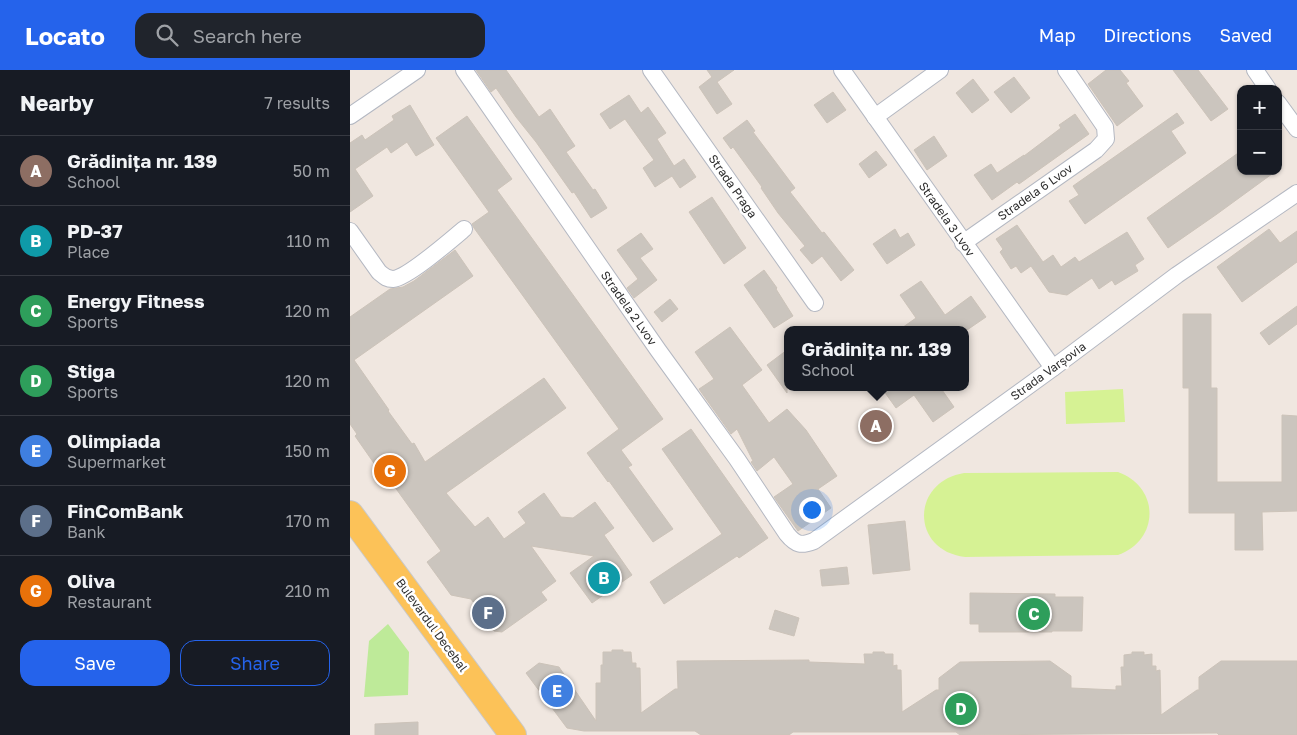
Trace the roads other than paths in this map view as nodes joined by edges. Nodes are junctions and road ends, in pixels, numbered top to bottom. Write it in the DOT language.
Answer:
graph roads {
  1 [pos="417,70"];
  2 [pos="464,70"];
  3 [pos="651,70"];
  4 [pos="842,70"];
  5 [pos="940,70"];
  6 [pos="1066,70"];
  7 [pos="1254,70"];
  8 [pos="1265,85"];
  9 [pos="1282,108"];
  10 [pos="350,116"];
  11 [pos="875,117"];
  12 [pos="1297,129"];
  13 [pos="1297,193"];
  14 [pos="464,230"];
  15 [pos="350,231"];
  16 [pos="963,243"];
  17 [pos="815,302"];
  18 [pos="1052,368"];
  19 [pos="350,514"];
  20 [pos="797,543"];
  21 [pos="513,735"];
  1 -- 10 [label="street"];
  2 -- 20 [label="street, Stradela 2 Lvov"];
  3 -- 17 [label="street, Strada Praga"];
  4 -- 11 [label="street, Stradela 3 Lvov"];
  5 -- 11 [label="street"];
  6 -- 16 [label="street, Stradela 6 Lvov"];
  7 -- 8 [label="street"];
  9 -- 12 [label="street"];
  11 -- 16 [label="street, Stradela 3 Lvov"];
  13 -- 18 [label="street, Strada Varșovia"];
  14 -- 15 [label="street"];
  16 -- 18 [label="street, Stradela 3 Lvov"];
  18 -- 20 [label="street, Strada Varșovia"];
  19 -- 21 [label="main road, Bulevardul Decebal"];
}
